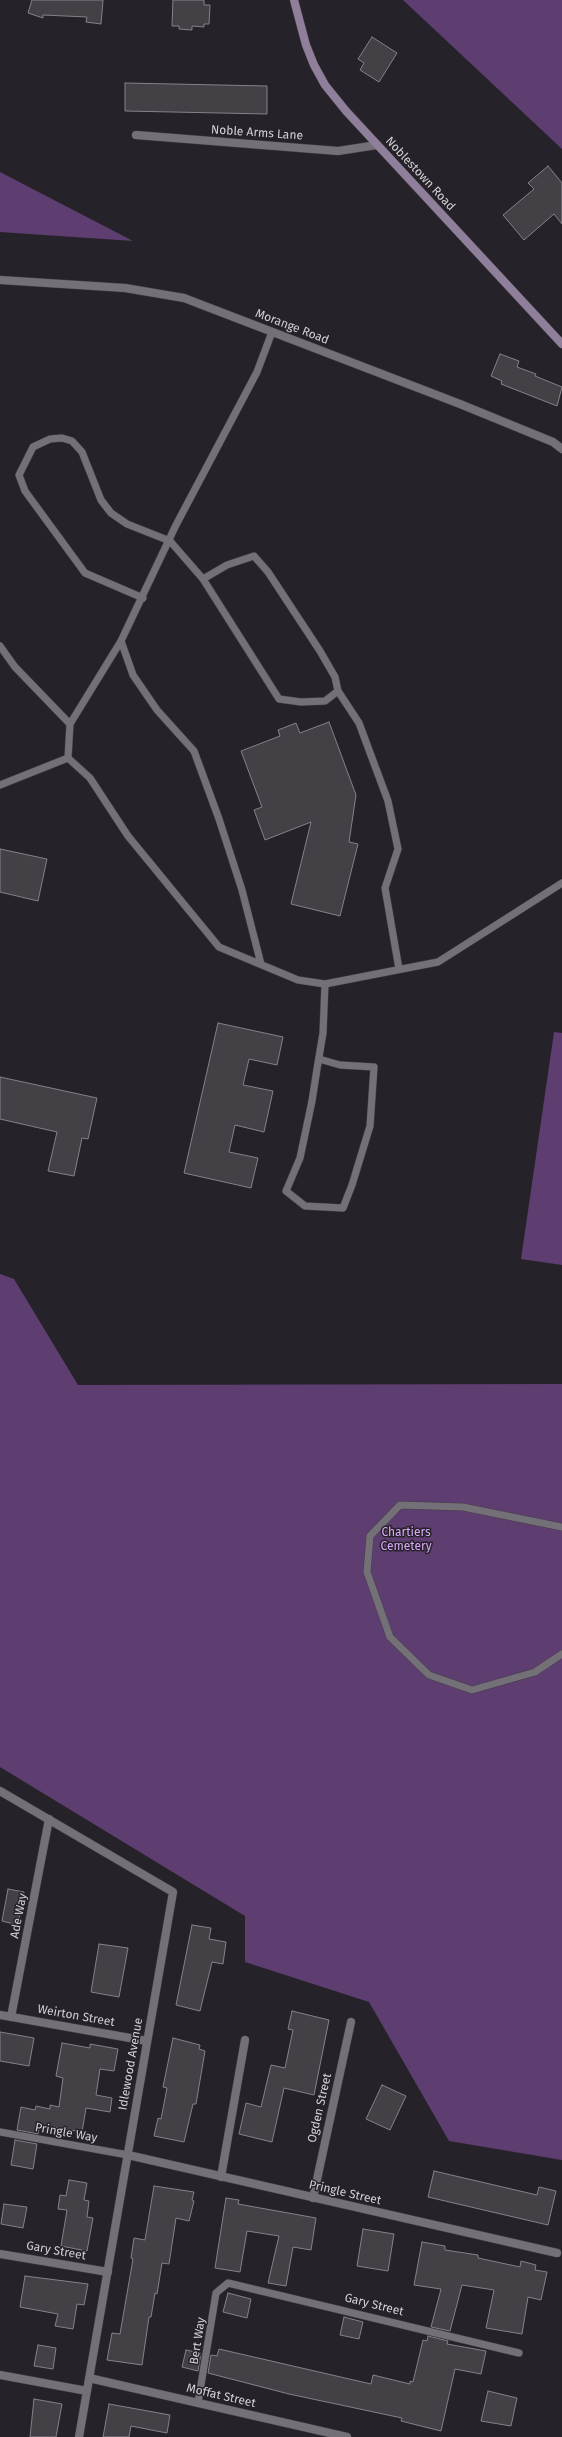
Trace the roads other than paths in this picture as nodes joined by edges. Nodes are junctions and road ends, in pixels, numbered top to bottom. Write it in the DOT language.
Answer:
graph roads {
  1 [pos="294,0"];
  2 [pos="136,135"];
  3 [pos="377,145"];
  4 [pos="0,280"];
  5 [pos="272,332"];
  6 [pos="561,340"];
  7 [pos="562,449"];
  8 [pos="170,541"];
  9 [pos="203,579"];
  10 [pos="143,598"];
  11 [pos="121,641"];
  12 [pos="0,646"];
  13 [pos="338,691"];
  14 [pos="70,724"];
  15 [pos="68,758"];
  16 [pos="0,785"];
  17 [pos="562,883"];
  18 [pos="261,964"];
  19 [pos="400,969"];
  20 [pos="325,984"];
  21 [pos="319,1059"];
  22 [pos="562,1527"];
  23 [pos="562,1654"];
  24 [pos="0,1791"];
  25 [pos="49,1819"];
  26 [pos="0,2015"];
  27 [pos="11,2017"];
  28 [pos="351,2022"];
  29 [pos="245,2040"];
  30 [pos="147,2041"];
  31 [pos="0,2132"];
  32 [pos="128,2155"];
  33 [pos="221,2177"];
  34 [pos="313,2198"];
  35 [pos="557,2253"];
  36 [pos="0,2254"];
  37 [pos="108,2272"];
  38 [pos="223,2285"];
  39 [pos="519,2353"];
  40 [pos="0,2376"];
  41 [pos="89,2378"];
  42 [pos="87,2391"];
  43 [pos="198,2403"];
  44 [pos="79,2437"];
  45 [pos="347,2437"];
  1 -- 3 [label="main road, Noblestown Road"];
  2 -- 3 [label="street, Noble Arms Lane"];
  3 -- 6 [label="main road, Noblestown Road"];
  4 -- 5 [label="street, Morange Road"];
  5 -- 7 [label="street, Morange Road"];
  5 -- 8 [label="lane"];
  8 -- 9 [label="lane"];
  8 -- 10 [label="lane"];
  8 -- 10 [label="lane"];
  9 -- 13 [label="lane"];
  9 -- 13 [label="lane"];
  10 -- 11 [label="lane"];
  11 -- 14 [label="lane"];
  11 -- 18 [label="lane"];
  12 -- 14 [label="lane"];
  13 -- 19 [label="lane"];
  14 -- 15 [label="lane"];
  15 -- 16 [label="lane"];
  15 -- 18 [label="lane"];
  17 -- 19 [label="lane"];
  18 -- 20 [label="lane"];
  19 -- 20 [label="lane"];
  20 -- 21 [label="lane"];
  21 -- 21 [label="lane"];
  22 -- 23 [label="lane"];
  24 -- 25 [label="street, Idlewood Avenue"];
  25 -- 27 [label="street, Ade Way"];
  25 -- 30 [label="street, Idlewood Avenue"];
  26 -- 27 [label="street, Weirton Street"];
  27 -- 30 [label="street, Weirton Street"];
  28 -- 34 [label="street, Ogden Street"];
  29 -- 33 [label="street"];
  30 -- 32 [label="street, Idlewood Avenue"];
  31 -- 32 [label="lane, Pringle Way"];
  32 -- 33 [label="street, Pringle Street"];
  32 -- 37 [label="street, Idlewood Avenue"];
  33 -- 34 [label="street, Pringle Street"];
  34 -- 35 [label="street, Pringle Street"];
  36 -- 37 [label="street, Gary Street"];
  37 -- 41 [label="street, Idlewood Avenue"];
  38 -- 39 [label="lane, Gary Street"];
  38 -- 43 [label="lane, Bert Way"];
  40 -- 42 [label="street"];
  41 -- 42 [label="street, Idlewood Avenue"];
  41 -- 43 [label="street, Moffat Street"];
  42 -- 44 [label="street, Idlewood Avenue"];
  43 -- 45 [label="street, Moffat Street"];
}
